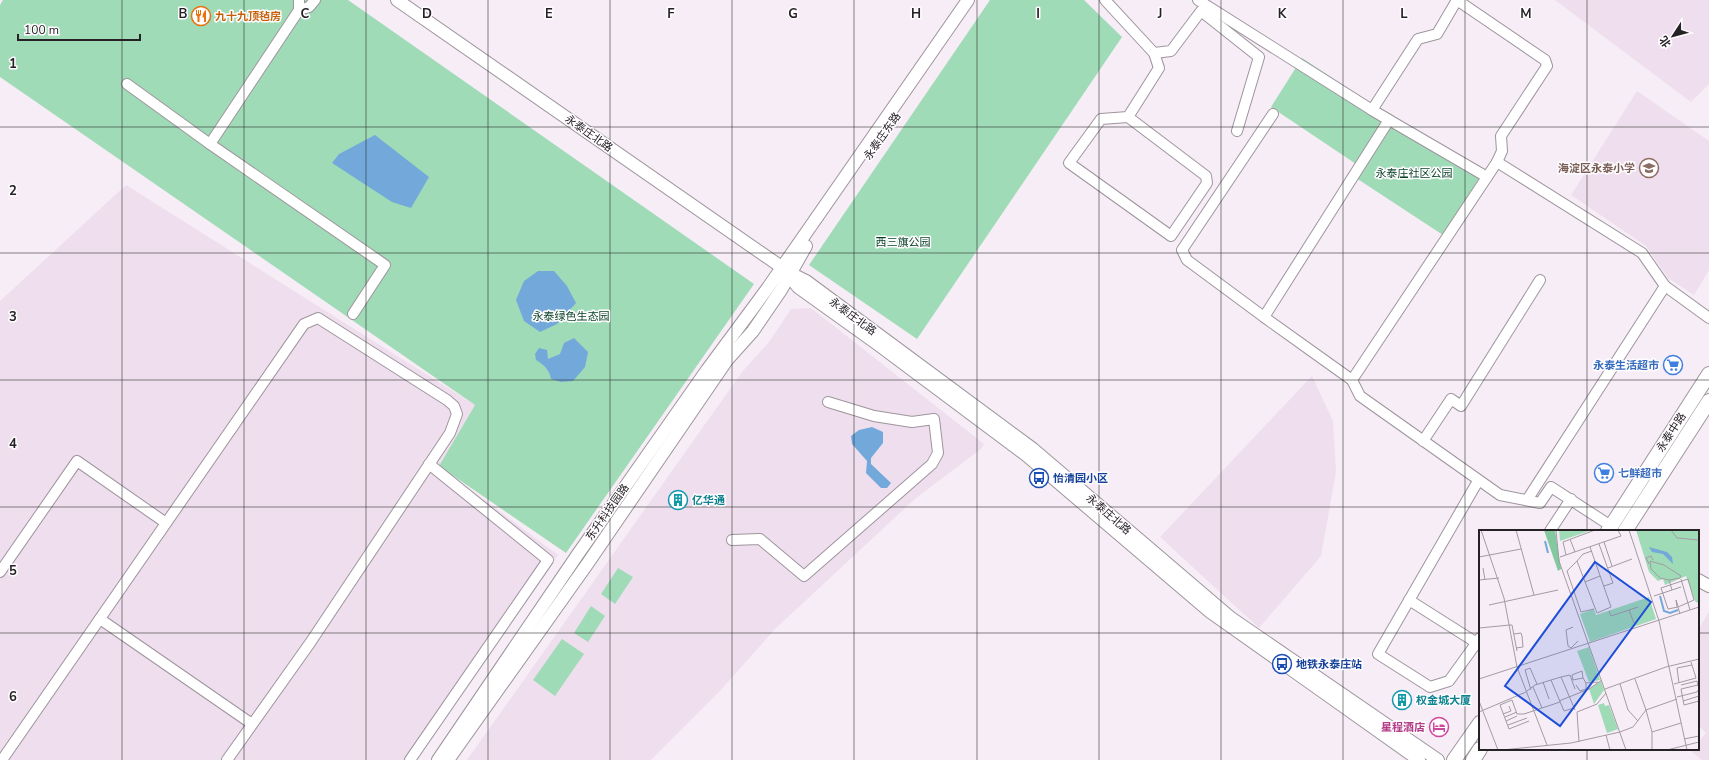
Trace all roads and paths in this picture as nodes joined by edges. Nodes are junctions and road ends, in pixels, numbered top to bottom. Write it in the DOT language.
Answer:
graph roads {
  1 [pos="315,0"];
  2 [pos="397,0"];
  3 [pos="968,0"];
  4 [pos="976,0"];
  5 [pos="1105,0"];
  6 [pos="1198,0"];
  7 [pos="1457,0"];
  8 [pos="299,5"];
  9 [pos="1154,53"];
  10 [pos="126,84"];
  11 [pos="1372,110"];
  12 [pos="1273,114"];
  13 [pos="1128,117"];
  14 [pos="1237,131"];
  15 [pos="210,144"];
  16 [pos="1497,162"];
  17 [pos="1487,177"];
  18 [pos="787,272"];
  19 [pos="1540,280"];
  20 [pos="1664,286"];
  21 [pos="353,314"];
  22 [pos="1264,317"];
  23 [pos="1709,318"];
  24 [pos="1709,374"];
  25 [pos="1352,380"];
  26 [pos="1709,401"];
  27 [pos="828,402"];
  28 [pos="1423,442"];
  29 [pos="429,464"];
  30 [pos="1478,481"];
  31 [pos="1571,499"];
  32 [pos="1527,500"];
  33 [pos="166,523"];
  34 [pos="1609,529"];
  35 [pos="1551,530"];
  36 [pos="1626,530"];
  37 [pos="732,540"];
  38 [pos="0,572"];
  39 [pos="1699,581"];
  40 [pos="1709,586"];
  41 [pos="1409,600"];
  42 [pos="100,619"];
  43 [pos="1479,642"];
  44 [pos="252,724"];
  45 [pos="1479,724"];
  46 [pos="1479,750"];
  47 [pos="2,760"];
  48 [pos="227,760"];
  49 [pos="410,760"];
  50 [pos="438,760"];
  51 [pos="448,760"];
  52 [pos="1419,760"];
  53 [pos="1438,760"];
  54 [pos="1454,760"];
  55 [pos="1473,760"];
  1 -- 8 [label="street"];
  2 -- 18 [label="street, 永泰庄北路"];
  3 -- 18 [label="street, 永泰庄东路"];
  4 -- 18 [label="street, 永泰庄东路"];
  5 -- 9 [label="street"];
  6 -- 11 [label="street"];
  7 -- 11 [label="street"];
  7 -- 16 [label="street"];
  8 -- 15 [label="street"];
  9 -- 13 [label="street"];
  9 -- 14 [label="street"];
  10 -- 15 [label="street"];
  11 -- 17 [label="street"];
  11 -- 22 [label="street"];
  12 -- 22 [label="street"];
  13 -- 13 [label="street"];
  15 -- 21 [label="street"];
  16 -- 17 [label="street"];
  16 -- 20 [label="street"];
  17 -- 25 [label="street"];
  18 -- 50 [label="street, 东升科技园路"];
  18 -- 51 [label="street, 东升科技园路"];
  18 -- 52 [label="street, 永泰庄北路"];
  18 -- 53 [label="street, 永泰庄北路"];
  19 -- 28 [label="street"];
  20 -- 23 [label="street"];
  20 -- 32 [label="street"];
  22 -- 25 [label="street"];
  24 -- 34 [label="main road, 永泰中路"];
  25 -- 28 [label="street"];
  26 -- 36 [label="main road, 永泰中路"];
  27 -- 37 [label="street"];
  28 -- 30 [label="street"];
  29 -- 33 [label="street"];
  29 -- 44 [label="street"];
  29 -- 49 [label="street"];
  30 -- 32 [label="street"];
  30 -- 41 [label="street"];
  31 -- 32 [label="street"];
  31 -- 34 [label="street"];
  31 -- 35 [label="street"];
  33 -- 38 [label="street"];
  33 -- 42 [label="street"];
  39 -- 40 [label="street"];
  41 -- 43 [label="street"];
  41 -- 43 [label="street"];
  42 -- 44 [label="street"];
  42 -- 47 [label="street"];
  44 -- 48 [label="street"];
  45 -- 54 [label="main road"];
  46 -- 55 [label="main road"];
}
